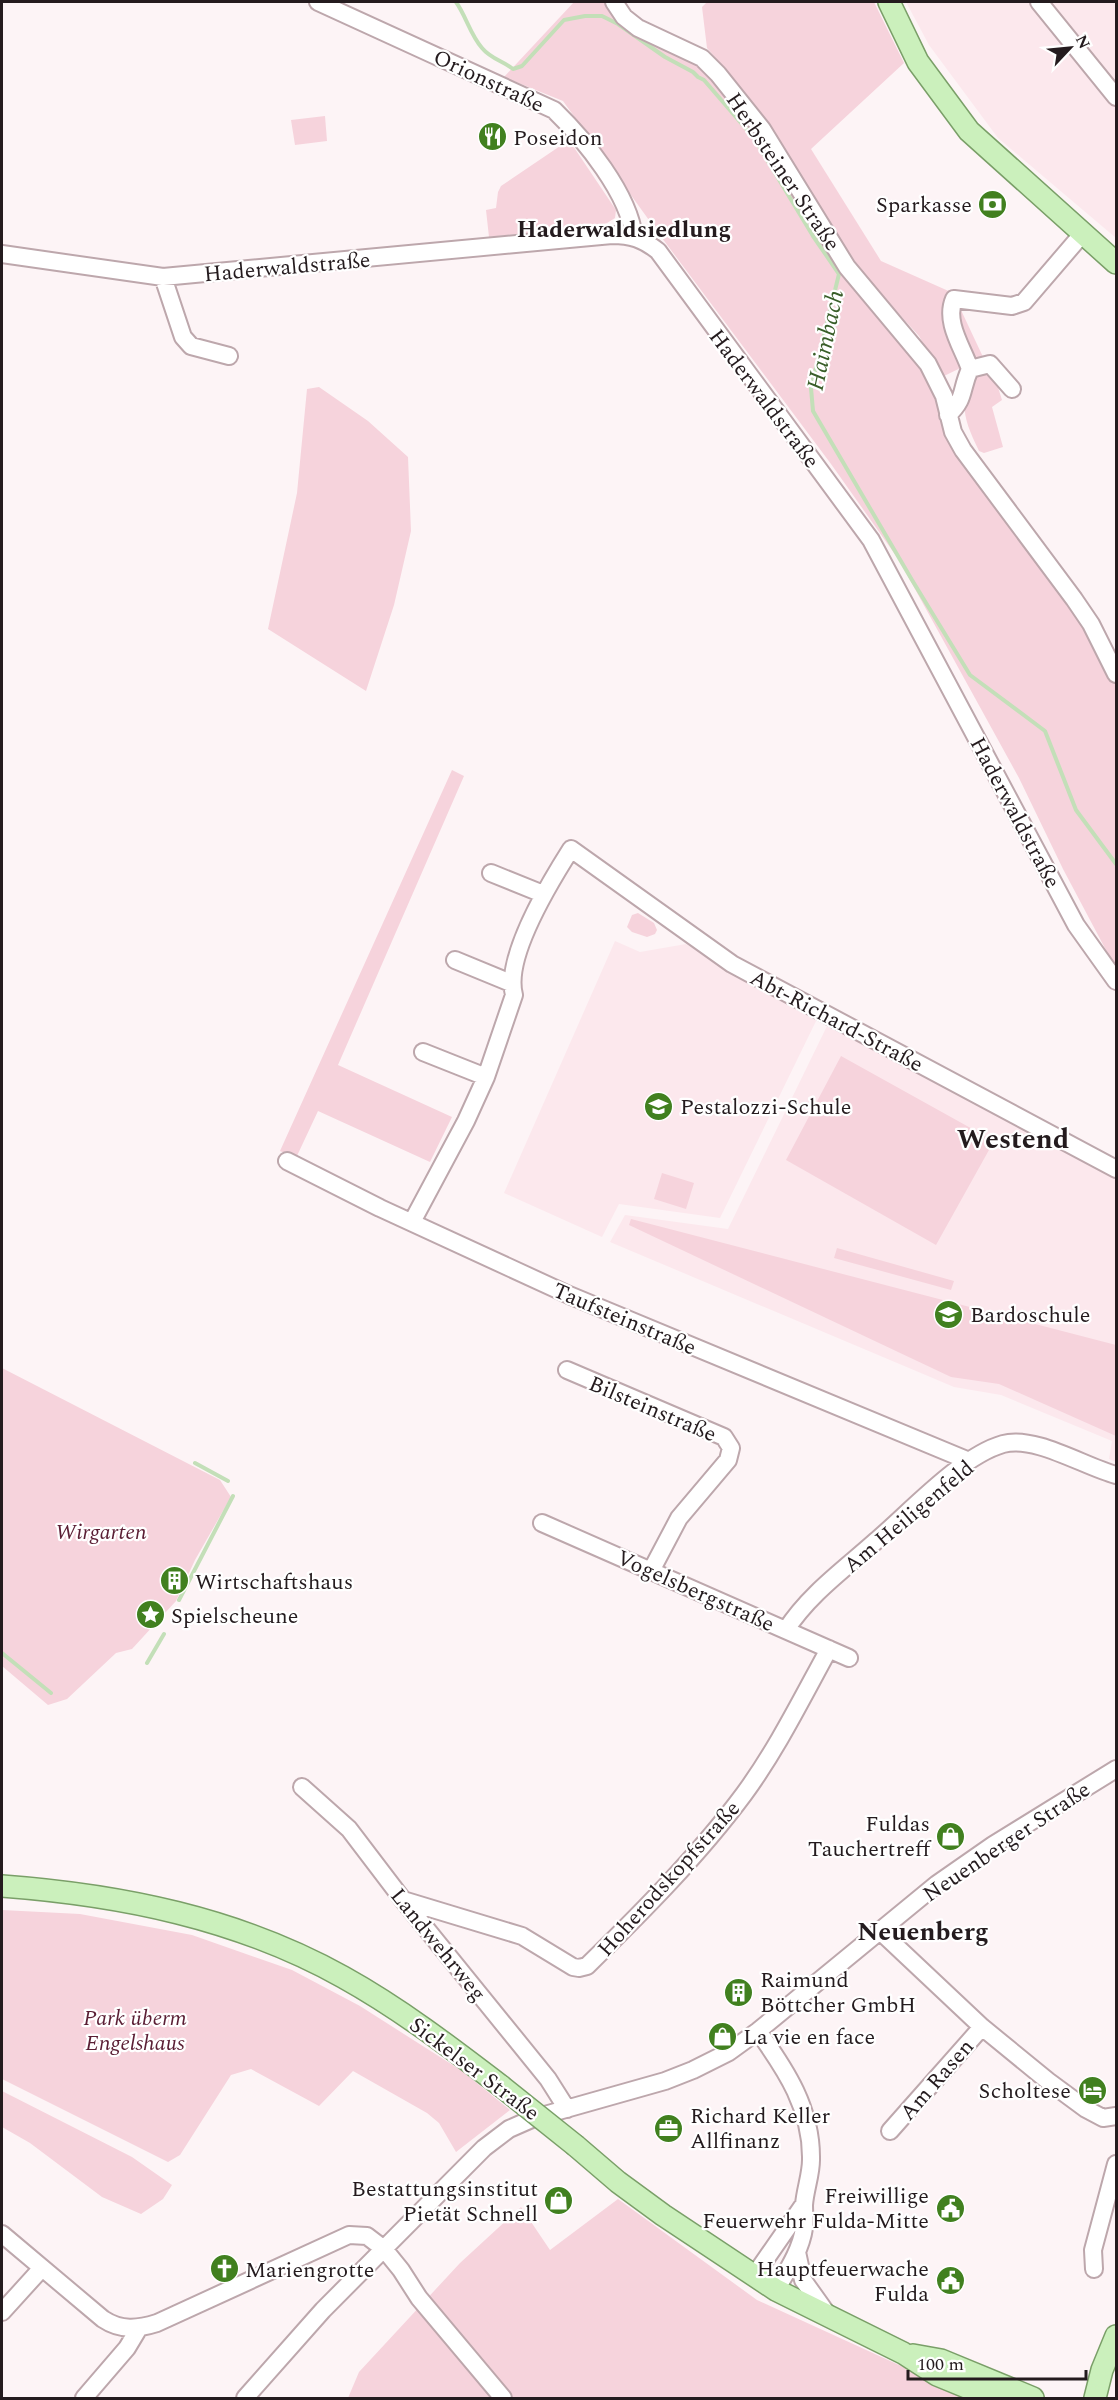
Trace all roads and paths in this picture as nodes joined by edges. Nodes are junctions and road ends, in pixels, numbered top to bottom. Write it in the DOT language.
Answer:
graph roads {
  1 [pos="318,2"];
  2 [pos="614,2"];
  3 [pos="889,2"];
  4 [pos="1039,2"];
  5 [pos="1116,97"];
  6 [pos="1083,232"];
  7 [pos="634,237"];
  8 [pos="2,254"];
  9 [pos="1116,263"];
  10 [pos="163,277"];
  11 [pos="229,356"];
  12 [pos="970,369"];
  13 [pos="1012,389"];
  14 [pos="948,415"];
  15 [pos="1116,674"];
  16 [pos="491,873"];
  17 [pos="543,894"];
  18 [pos="455,960"];
  19 [pos="1116,981"];
  20 [pos="511,983"];
  21 [pos="423,1052"];
  22 [pos="486,1077"];
  23 [pos="287,1161"];
  24 [pos="1116,1169"];
  25 [pos="412,1222"];
  26 [pos="567,1370"];
  27 [pos="969,1461"];
  28 [pos="1116,1475"];
  29 [pos="542,1523"];
  30 [pos="651,1571"];
  31 [pos="786,1630"];
  32 [pos="828,1649"];
  33 [pos="849,1658"];
  34 [pos="1116,1769"];
  35 [pos="302,1787"];
  36 [pos="2,1886"];
  37 [pos="404,1900"];
  38 [pos="880,1931"];
  39 [pos="982,2027"];
  40 [pos="758,2031"];
  41 [pos="567,2109"];
  42 [pos="1116,2118"];
  43 [pos="890,2131"];
  44 [pos="1116,2164"];
  45 [pos="804,2204"];
  46 [pos="2,2234"];
  47 [pos="384,2249"];
  48 [pos="797,2252"];
  49 [pos="42,2268"];
  50 [pos="1094,2269"];
  51 [pos="754,2276"];
  52 [pos="776,2290"];
  53 [pos="2,2312"];
  54 [pos="831,2319"];
  55 [pos="140,2328"];
  56 [pos="1116,2336"];
  57 [pos="903,2353"];
  58 [pos="84,2398"];
  59 [pos="245,2398"];
  60 [pos="503,2398"];
  61 [pos="993,2398"];
  62 [pos="1033,2398"];
  63 [pos="1095,2398"];
  1 -- 7 [label="street, Orionstraße"];
  2 -- 14 [label="street, Herbsteiner Straße"];
  3 -- 6 [label="main road"];
  4 -- 5 [label="street"];
  6 -- 9 [label="main road"];
  6 -- 12 [label="street"];
  7 -- 10 [label="street, Haderwaldstraße"];
  7 -- 19 [label="street, Haderwaldstraße"];
  8 -- 10 [label="street, Haderwaldstraße"];
  10 -- 11 [label="street"];
  12 -- 13 [label="street"];
  12 -- 14 [label="street"];
  14 -- 15 [label="street, Herbsteiner Straße"];
  16 -- 17 [label="street"];
  17 -- 20 [label="street"];
  17 -- 24 [label="street, Abt-Richard-Straße"];
  18 -- 20 [label="street"];
  20 -- 22 [label="street"];
  21 -- 22 [label="street"];
  22 -- 25 [label="street"];
  23 -- 25 [label="street, Taufsteinstraße"];
  25 -- 27 [label="street, Taufsteinstraße"];
  26 -- 30 [label="street, Bilsteinstraße"];
  27 -- 28 [label="street, Am Heiligenfeld"];
  27 -- 31 [label="street, Am Heiligenfeld"];
  29 -- 30 [label="street, Vogelsbergstraße"];
  30 -- 31 [label="street, Vogelsbergstraße"];
  31 -- 32 [label="street, Vogelsbergstraße"];
  32 -- 33 [label="street, Vogelsbergstraße"];
  32 -- 37 [label="street, Hoherodskopfstraße"];
  34 -- 38 [label="street, Neuenberger Straße"];
  35 -- 37 [label="street, Landwehrweg"];
  36 -- 51 [label="main road, Sickelser Straße, bridge"];
  37 -- 41 [label="street, Landwehrweg"];
  38 -- 39 [label="street, Am Rasen"];
  38 -- 40 [label="street, Neuenberger Straße"];
  39 -- 42 [label="street, Am Rasen"];
  39 -- 43 [label="street, Am Rasen"];
  40 -- 41 [label="street, Neuenberger Straße"];
  40 -- 45 [label="street"];
  41 -- 47 [label="street, Neuenberger Straße"];
  44 -- 50 [label="street"];
  45 -- 48 [label="street"];
  45 -- 51 [label="street"];
  46 -- 49 [label="street"];
  47 -- 55 [label="street"];
  47 -- 59 [label="street, Neuenberger Straße"];
  47 -- 60 [label="street"];
  48 -- 52 [label="street"];
  48 -- 54 [label="street"];
  49 -- 53 [label="street"];
  49 -- 55 [label="street"];
  51 -- 52 [label="main road, Sickelser Straße"];
  52 -- 54 [label="main road, Sickelser Straße"];
  54 -- 57 [label="main road, Sickelser Straße"];
  55 -- 58 [label="street"];
  56 -- 63 [label="main road"];
  57 -- 61 [label="main road, Sickelser Straße"];
  57 -- 62 [label="main road, Sickelser Straße"];
}
